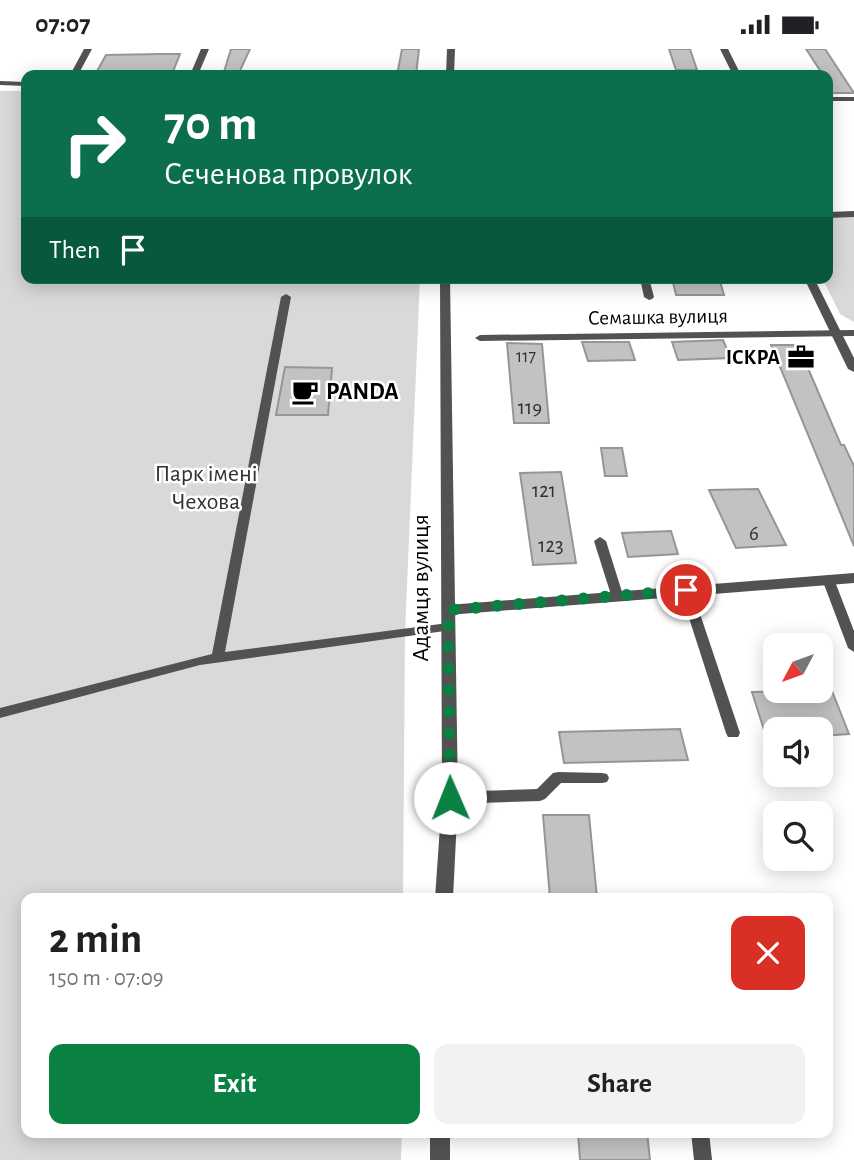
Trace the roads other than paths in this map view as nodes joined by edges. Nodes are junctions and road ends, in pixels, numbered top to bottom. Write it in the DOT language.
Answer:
graph roads {
  1 [pos="88,49"];
  2 [pos="205,49"];
  3 [pos="451,49"];
  4 [pos="724,49"];
  5 [pos="77,70"];
  6 [pos="196,70"];
  7 [pos="450,70"];
  8 [pos="734,70"];
  9 [pos="0,83"];
  10 [pos="21,83"];
  11 [pos="833,99"];
  12 [pos="854,99"];
  13 [pos="854,214"];
  14 [pos="833,215"];
  15 [pos="445,284"];
  16 [pos="646,284"];
  17 [pos="812,284"];
  18 [pos="286,297"];
  19 [pos="649,297"];
  20 [pos="854,333"];
  21 [pos="836,334"];
  22 [pos="480,338"];
  23 [pos="854,369"];
  24 [pos="600,541"];
  25 [pos="854,578"];
  26 [pos="828,579"];
  27 [pos="686,590"];
  28 [pos="617,595"];
  29 [pos="448,610"];
  30 [pos="448,627"];
  31 [pos="854,648"];
  32 [pos="218,657"];
  33 [pos="0,713"];
  34 [pos="733,733"];
  35 [pos="602,778"];
  36 [pos="450,798"];
  37 [pos="444,893"];
  38 [pos="440,1138"];
  39 [pos="701,1138"];
  40 [pos="440,1160"];
  41 [pos="704,1160"];
  1 -- 5 [label="street"];
  2 -- 6 [label="street"];
  3 -- 7 [label="street"];
  4 -- 8 [label="street"];
  9 -- 10 [label="street"];
  11 -- 12 [label="street"];
  13 -- 14 [label="street"];
  15 -- 29 [label="street, Адамця вулиця"];
  16 -- 19 [label="lane"];
  17 -- 21 [label="street"];
  18 -- 32 [label="lane"];
  20 -- 21 [label="lane, Семашка вулиця"];
  21 -- 22 [label="lane, Семашка вулиця"];
  21 -- 23 [label="street"];
  24 -- 28 [label="lane"];
  25 -- 26 [label="street"];
  26 -- 27 [label="street"];
  26 -- 31 [label="lane"];
  27 -- 28 [label="street"];
  27 -- 34 [label="lane"];
  28 -- 29 [label="street"];
  29 -- 30 [label="street, Адамця вулиця"];
  30 -- 32 [label="lane"];
  30 -- 36 [label="street, Адамця вулиця"];
  32 -- 33 [label="lane"];
  35 -- 36 [label="lane"];
  36 -- 37 [label="street, Адамця вулиця"];
  38 -- 40 [label="street"];
  39 -- 41 [label="lane"];
}
